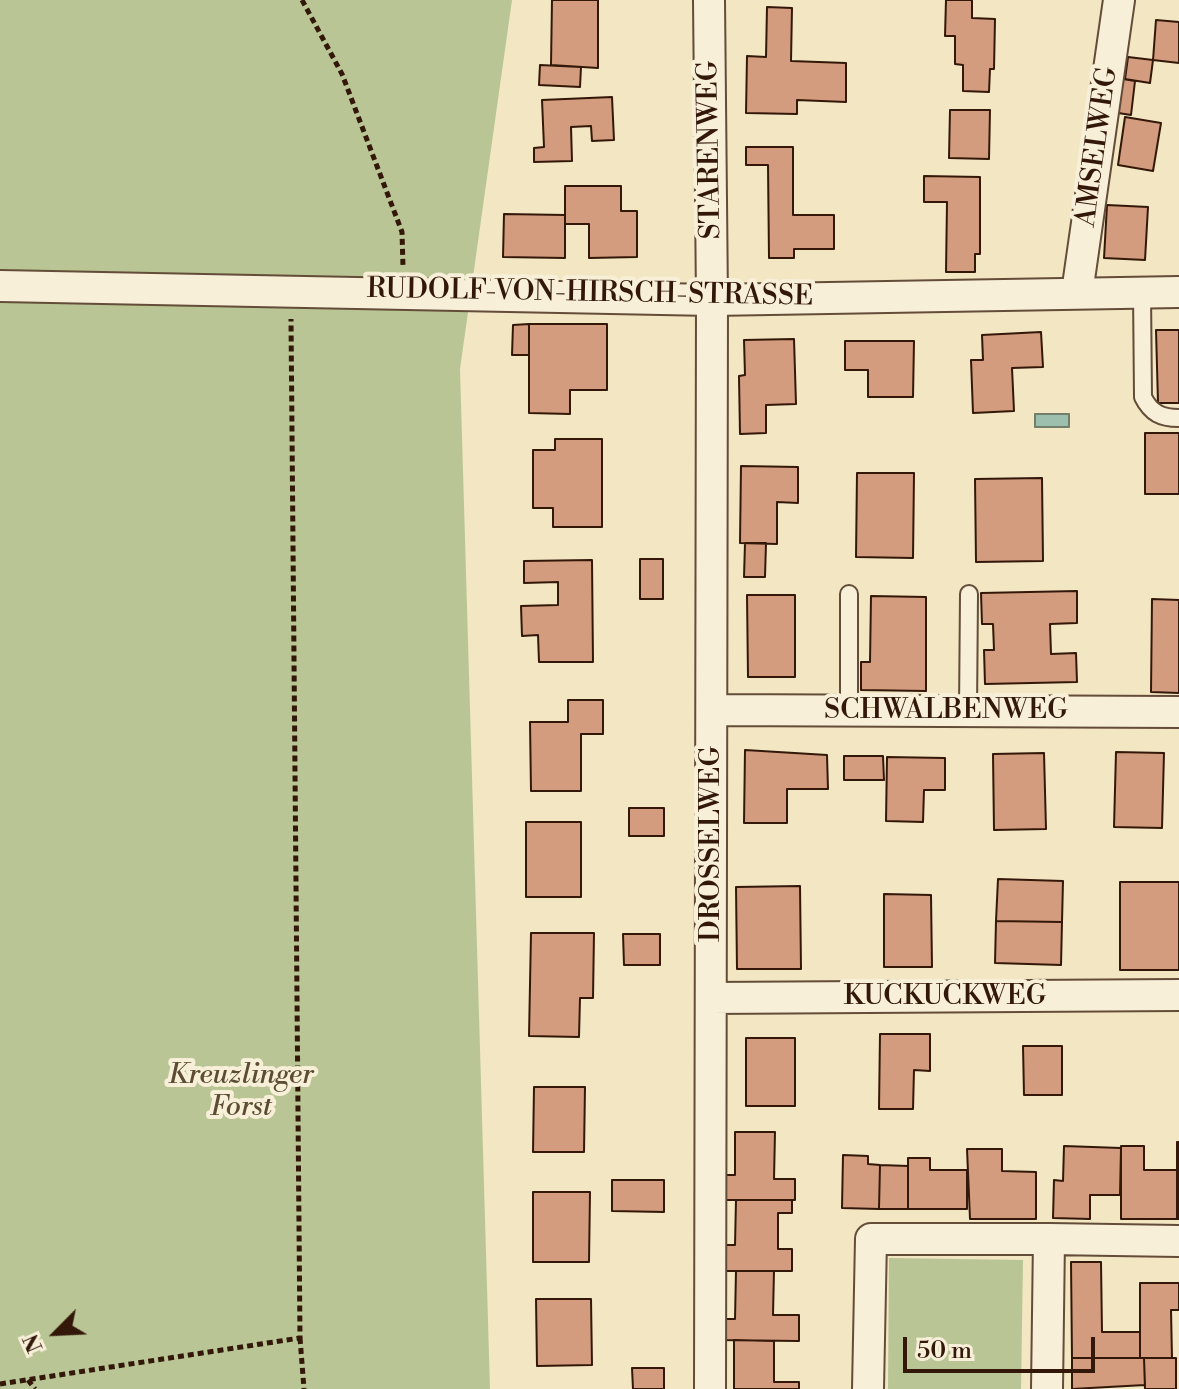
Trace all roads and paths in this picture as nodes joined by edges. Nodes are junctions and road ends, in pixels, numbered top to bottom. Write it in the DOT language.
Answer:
graph roads {
  1 [pos="302,0"];
  2 [pos="709,0"];
  3 [pos="1119,0"];
  4 [pos="0,286"];
  5 [pos="291,290"];
  6 [pos="403,292"];
  7 [pos="1142,292"];
  8 [pos="1179,292"];
  9 [pos="1077,293"];
  10 [pos="712,300"];
  11 [pos="1179,418"];
  12 [pos="849,594"];
  13 [pos="969,594"];
  14 [pos="712,710"];
  15 [pos="849,711"];
  16 [pos="968,711"];
  17 [pos="1179,712"];
  18 [pos="1179,995"];
  19 [pos="711,998"];
  20 [pos="1049,1239"];
  21 [pos="1179,1241"];
  22 [pos="300,1338"];
  23 [pos="28,1379"];
  24 [pos="0,1384"];
  25 [pos="29,1389"];
  26 [pos="35,1389"];
  27 [pos="304,1389"];
  28 [pos="710,1389"];
  29 [pos="868,1389"];
  30 [pos="1047,1389"];
  1 -- 6 [label="path"];
  2 -- 10 [label="street, STARENWEG"];
  3 -- 9 [label="street, AMSELWEG"];
  4 -- 5 [label="street, RUDOLF-VON-HIRSCH-STRASSE"];
  5 -- 6 [label="street, RUDOLF-VON-HIRSCH-STRASSE"];
  5 -- 22 [label="path"];
  6 -- 10 [label="street, RUDOLF-VON-HIRSCH-STRASSE"];
  7 -- 8 [label="street, RUDOLF-VON-HIRSCH-STRASSE"];
  7 -- 9 [label="street, RUDOLF-VON-HIRSCH-STRASSE"];
  7 -- 11 [label="lane"];
  9 -- 10 [label="street, RUDOLF-VON-HIRSCH-STRASSE"];
  10 -- 14 [label="street, DROSSELWEG"];
  12 -- 15 [label="lane"];
  13 -- 16 [label="lane"];
  14 -- 15 [label="street, SCHWALBENWEG"];
  14 -- 19 [label="street, DROSSELWEG"];
  15 -- 16 [label="street, SCHWALBENWEG"];
  16 -- 17 [label="street, SCHWALBENWEG"];
  18 -- 19 [label="street, KUCKUCKWEG"];
  19 -- 28 [label="street, DROSSELWEG"];
  20 -- 21 [label="street"];
  20 -- 29 [label="street"];
  20 -- 30 [label="street"];
  22 -- 23 [label="path"];
  22 -- 27 [label="path"];
  23 -- 24 [label="path"];
  23 -- 25 [label="path"];
  23 -- 26 [label="path"];
}
